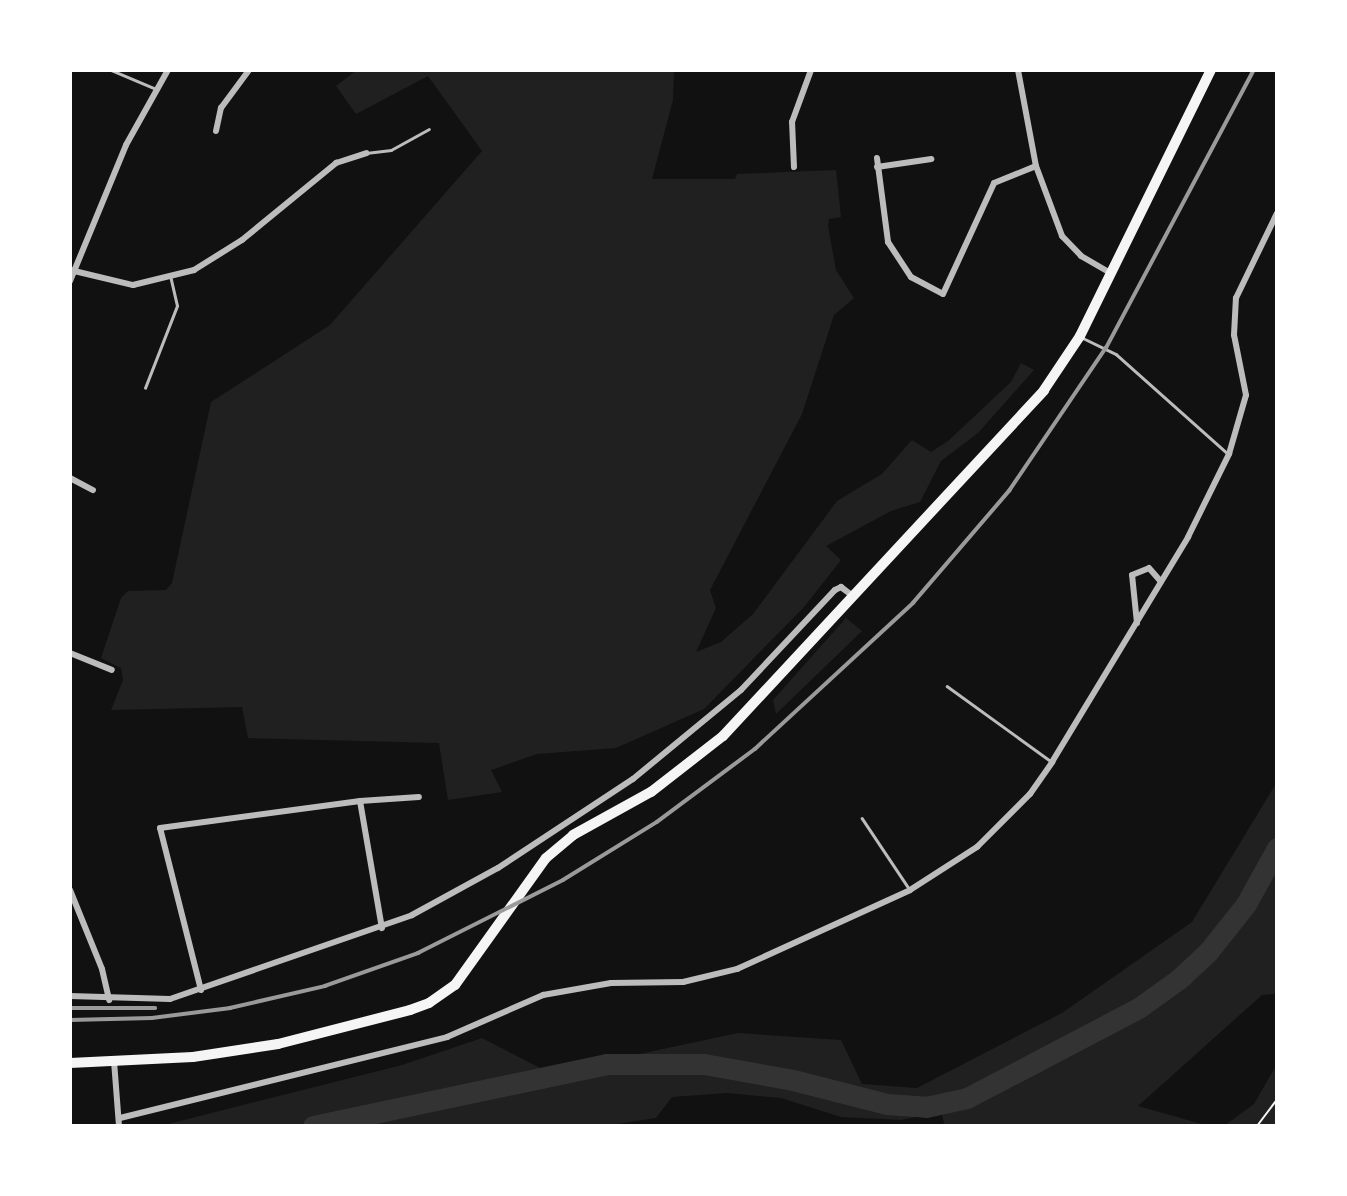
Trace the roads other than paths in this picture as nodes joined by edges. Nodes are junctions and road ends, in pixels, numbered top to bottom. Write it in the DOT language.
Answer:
graph roads {
  1 [pos="110,70"];
  2 [pos="168,70"];
  3 [pos="249,70"];
  4 [pos="811,70"];
  5 [pos="1018,70"];
  6 [pos="1211,70"];
  7 [pos="156,89"];
  8 [pos="429,129"];
  9 [pos="216,131"];
  10 [pos="366,153"];
  11 [pos="877,158"];
  12 [pos="931,159"];
  13 [pos="1036,166"];
  14 [pos="794,167"];
  15 [pos="877,167"];
  16 [pos="1277,213"];
  17 [pos="72,271"];
  18 [pos="1112,274"];
  19 [pos="171,279"];
  20 [pos="70,281"];
  21 [pos="1080,336"];
  22 [pos="145,388"];
  23 [pos="1229,454"];
  24 [pos="70,478"];
  25 [pos="93,490"];
  26 [pos="1161,582"];
  27 [pos="853,596"];
  28 [pos="1137,623"];
  29 [pos="70,653"];
  30 [pos="112,670"];
  31 [pos="947,686"];
  32 [pos="1052,762"];
  33 [pos="419,797"];
  34 [pos="360,801"];
  35 [pos="862,818"];
  36 [pos="70,890"];
  37 [pos="910,890"];
  38 [pos="382,928"];
  39 [pos="201,990"];
  40 [pos="70,996"];
  41 [pos="109,1000"];
  42 [pos="114,1061"];
  43 [pos="70,1063"];
  44 [pos="119,1122"];
  1 -- 7 [label="lane"];
  2 -- 7 [label="street"];
  3 -- 9 [label="street"];
  4 -- 14 [label="street"];
  5 -- 13 [label="street"];
  6 -- 18 [label="main road"];
  7 -- 17 [label="street"];
  8 -- 10 [label="lane"];
  10 -- 19 [label="street"];
  11 -- 15 [label="street"];
  12 -- 15 [label="street"];
  13 -- 15 [label="street"];
  13 -- 18 [label="street"];
  16 -- 23 [label="street"];
  17 -- 19 [label="street"];
  17 -- 20 [label="street"];
  18 -- 21 [label="main road"];
  19 -- 22 [label="lane"];
  21 -- 23 [label="lane"];
  21 -- 27 [label="main road"];
  23 -- 26 [label="street"];
  24 -- 25 [label="street"];
  26 -- 28 [label="street"];
  26 -- 28 [label="street"];
  27 -- 38 [label="street"];
  27 -- 42 [label="main road"];
  28 -- 32 [label="street"];
  29 -- 30 [label="street"];
  31 -- 32 [label="lane"];
  32 -- 37 [label="street"];
  33 -- 34 [label="street"];
  34 -- 38 [label="street"];
  34 -- 39 [label="street"];
  35 -- 37 [label="lane"];
  36 -- 41 [label="street"];
  37 -- 44 [label="street"];
  38 -- 39 [label="street"];
  39 -- 41 [label="street"];
  40 -- 41 [label="street"];
  42 -- 43 [label="main road"];
  42 -- 44 [label="street"];
}
